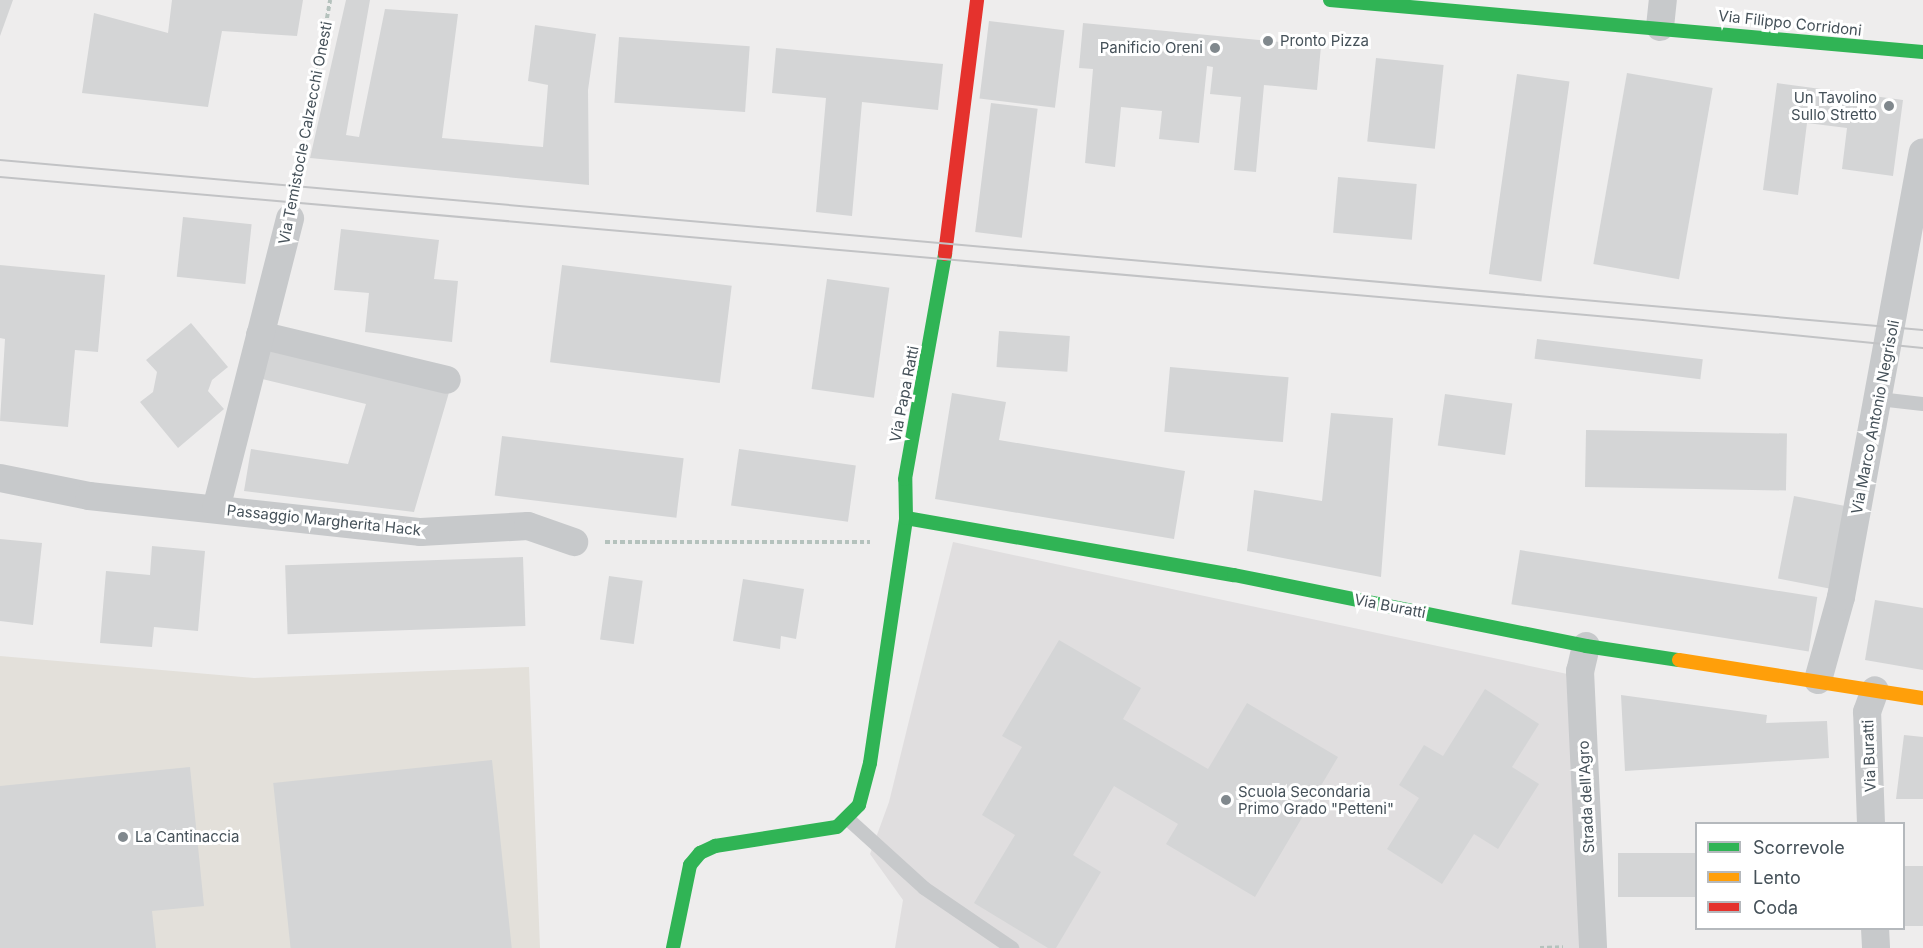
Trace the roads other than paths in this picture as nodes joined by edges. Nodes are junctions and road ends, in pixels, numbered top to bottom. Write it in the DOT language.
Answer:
graph roads {
  1 [pos="977,0"];
  2 [pos="1330,0"];
  3 [pos="1661,13"];
  4 [pos="1923,52"];
  5 [pos="1923,152"];
  6 [pos="291,218"];
  7 [pos="260,335"];
  8 [pos="447,380"];
  9 [pos="1879,399"];
  10 [pos="1923,404"];
  11 [pos="0,478"];
  12 [pos="216,509"];
  13 [pos="906,518"];
  14 [pos="574,542"];
  15 [pos="1586,646"];
  16 [pos="1818,680"];
  17 [pos="1875,690"];
  18 [pos="1923,698"];
  19 [pos="848,819"];
  20 [pos="1871,822"];
  21 [pos="1875,930"];
  22 [pos="673,948"];
  23 [pos="1012,948"];
  24 [pos="1593,948"];
  25 [pos="1875,948"];
  1 -- 13 [label="street, Via Papa Ratti"];
  2 -- 3 [label="street, Via Filippo Corridoni"];
  3 -- 4 [label="street, Via Filippo Corridoni"];
  5 -- 9 [label="street, Via Marco Antonio Negrisoli"];
  6 -- 7 [label="street, Via Temistocle Calzecchi Onesti"];
  7 -- 8 [label="street"];
  7 -- 12 [label="street, Via Temistocle Calzecchi Onesti"];
  9 -- 10 [label="lane"];
  9 -- 16 [label="street, Via Marco Antonio Negrisoli"];
  11 -- 12 [label="street"];
  12 -- 14 [label="street, Passaggio Margherita Hack"];
  13 -- 15 [label="street, Via Buratti"];
  13 -- 19 [label="street, Via Papa Ratti"];
  15 -- 16 [label="street, Via Buratti"];
  15 -- 24 [label="street, Strada dell'Agro"];
  16 -- 17 [label="street, Via Buratti"];
  17 -- 18 [label="street, Via Buratti"];
  17 -- 20 [label="street, Via Buratti"];
  19 -- 22 [label="street"];
  19 -- 23 [label="lane"];
  21 -- 25 [label="street"];
}
